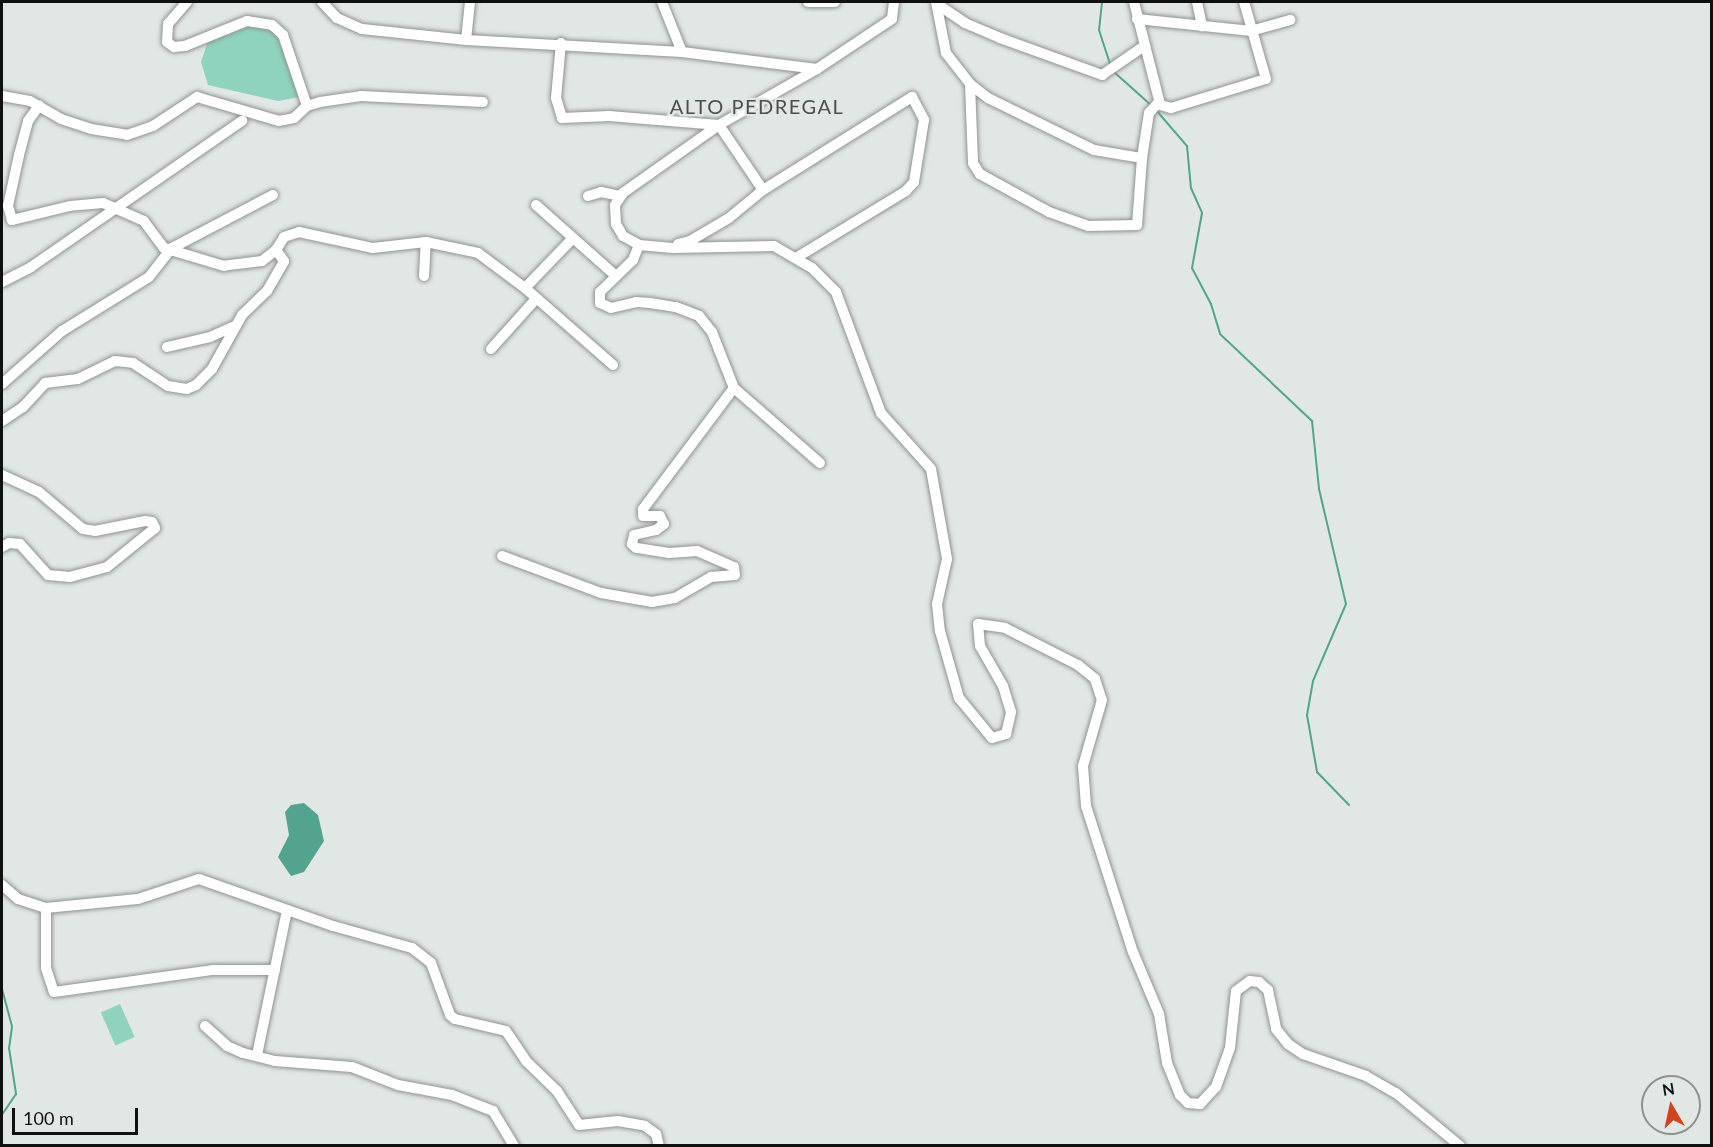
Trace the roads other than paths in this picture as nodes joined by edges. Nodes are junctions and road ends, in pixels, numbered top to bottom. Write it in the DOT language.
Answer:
graph roads {
  1 [pos="187,2"];
  2 [pos="322,2"];
  3 [pos="470,2"];
  4 [pos="662,2"];
  5 [pos="808,2"];
  6 [pos="836,2"];
  7 [pos="894,2"];
  8 [pos="1134,2"];
  9 [pos="1197,2"];
  10 [pos="1244,2"];
  11 [pos="936,3"];
  12 [pos="1137,19"];
  13 [pos="1290,20"];
  14 [pos="1202,26"];
  15 [pos="1251,31"];
  16 [pos="466,40"];
  17 [pos="561,43"];
  18 [pos="1144,46"];
  19 [pos="682,52"];
  20 [pos="817,69"];
  21 [pos="970,84"];
  22 [pos="2,96"];
  23 [pos="483,102"];
  24 [pos="1159,104"];
  25 [pos="39,106"];
  26 [pos="307,106"];
  27 [pos="242,121"];
  28 [pos="719,125"];
  29 [pos="1142,159"];
  30 [pos="764,190"];
  31 [pos="273,195"];
  32 [pos="620,195"];
  33 [pos="588,196"];
  34 [pos="536,205"];
  35 [pos="111,209"];
  36 [pos="572,239"];
  37 [pos="426,242"];
  38 [pos="639,245"];
  39 [pos="172,248"];
  40 [pos="668,248"];
  41 [pos="276,250"];
  42 [pos="796,258"];
  43 [pos="424,276"];
  44 [pos="616,276"];
  45 [pos="2,282"];
  46 [pos="525,288"];
  47 [pos="535,300"];
  48 [pos="236,325"];
  49 [pos="167,347"];
  50 [pos="491,349"];
  51 [pos="613,366"];
  52 [pos="2,384"];
  53 [pos="734,388"];
  54 [pos="2,421"];
  55 [pos="820,463"];
  56 [pos="2,475"];
  57 [pos="2,547"];
  58 [pos="502,556"];
  59 [pos="2,885"];
  60 [pos="46,908"];
  61 [pos="287,910"];
  62 [pos="275,970"];
  63 [pos="205,1026"];
  64 [pos="258,1055"];
  65 [pos="514,1146"];
  66 [pos="659,1146"];
  67 [pos="1460,1146"];
  1 -- 26 [label="street"];
  2 -- 16 [label="street"];
  3 -- 16 [label="street"];
  4 -- 19 [label="street"];
  5 -- 6 [label="street"];
  7 -- 20 [label="street"];
  8 -- 12 [label="street"];
  9 -- 14 [label="street"];
  10 -- 15 [label="street"];
  11 -- 18 [label="street"];
  11 -- 21 [label="street"];
  12 -- 14 [label="street"];
  12 -- 18 [label="street"];
  13 -- 15 [label="street"];
  14 -- 15 [label="street"];
  15 -- 24 [label="street"];
  16 -- 17 [label="street"];
  17 -- 19 [label="street"];
  17 -- 28 [label="street"];
  18 -- 24 [label="street"];
  19 -- 20 [label="street"];
  20 -- 28 [label="street"];
  21 -- 29 [label="street"];
  21 -- 29 [label="street"];
  22 -- 25 [label="street"];
  23 -- 26 [label="street"];
  24 -- 29 [label="street"];
  25 -- 26 [label="street"];
  25 -- 35 [label="street"];
  27 -- 35 [label="street"];
  28 -- 30 [label="street"];
  28 -- 32 [label="street"];
  30 -- 40 [label="street"];
  30 -- 42 [label="street"];
  31 -- 39 [label="street"];
  32 -- 33 [label="street"];
  32 -- 38 [label="street"];
  34 -- 36 [label="street"];
  35 -- 39 [label="street"];
  35 -- 45 [label="street"];
  36 -- 44 [label="street"];
  36 -- 46 [label="street"];
  37 -- 41 [label="street"];
  37 -- 43 [label="street"];
  37 -- 46 [label="street"];
  38 -- 40 [label="street"];
  38 -- 44 [label="street"];
  39 -- 41 [label="street"];
  39 -- 52 [label="street"];
  40 -- 42 [label="street"];
  41 -- 48 [label="street"];
  42 -- 67 [label="street"];
  44 -- 53 [label="street"];
  46 -- 47 [label="street"];
  47 -- 50 [label="street"];
  47 -- 51 [label="street"];
  48 -- 49 [label="street"];
  48 -- 54 [label="street"];
  53 -- 55 [label="street"];
  53 -- 58 [label="street"];
  56 -- 57 [label="street"];
  59 -- 60 [label="street"];
  60 -- 61 [label="street"];
  60 -- 62 [label="street"];
  61 -- 62 [label="street"];
  61 -- 66 [label="street"];
  62 -- 64 [label="street"];
  63 -- 64 [label="street"];
  64 -- 65 [label="street"];
}
